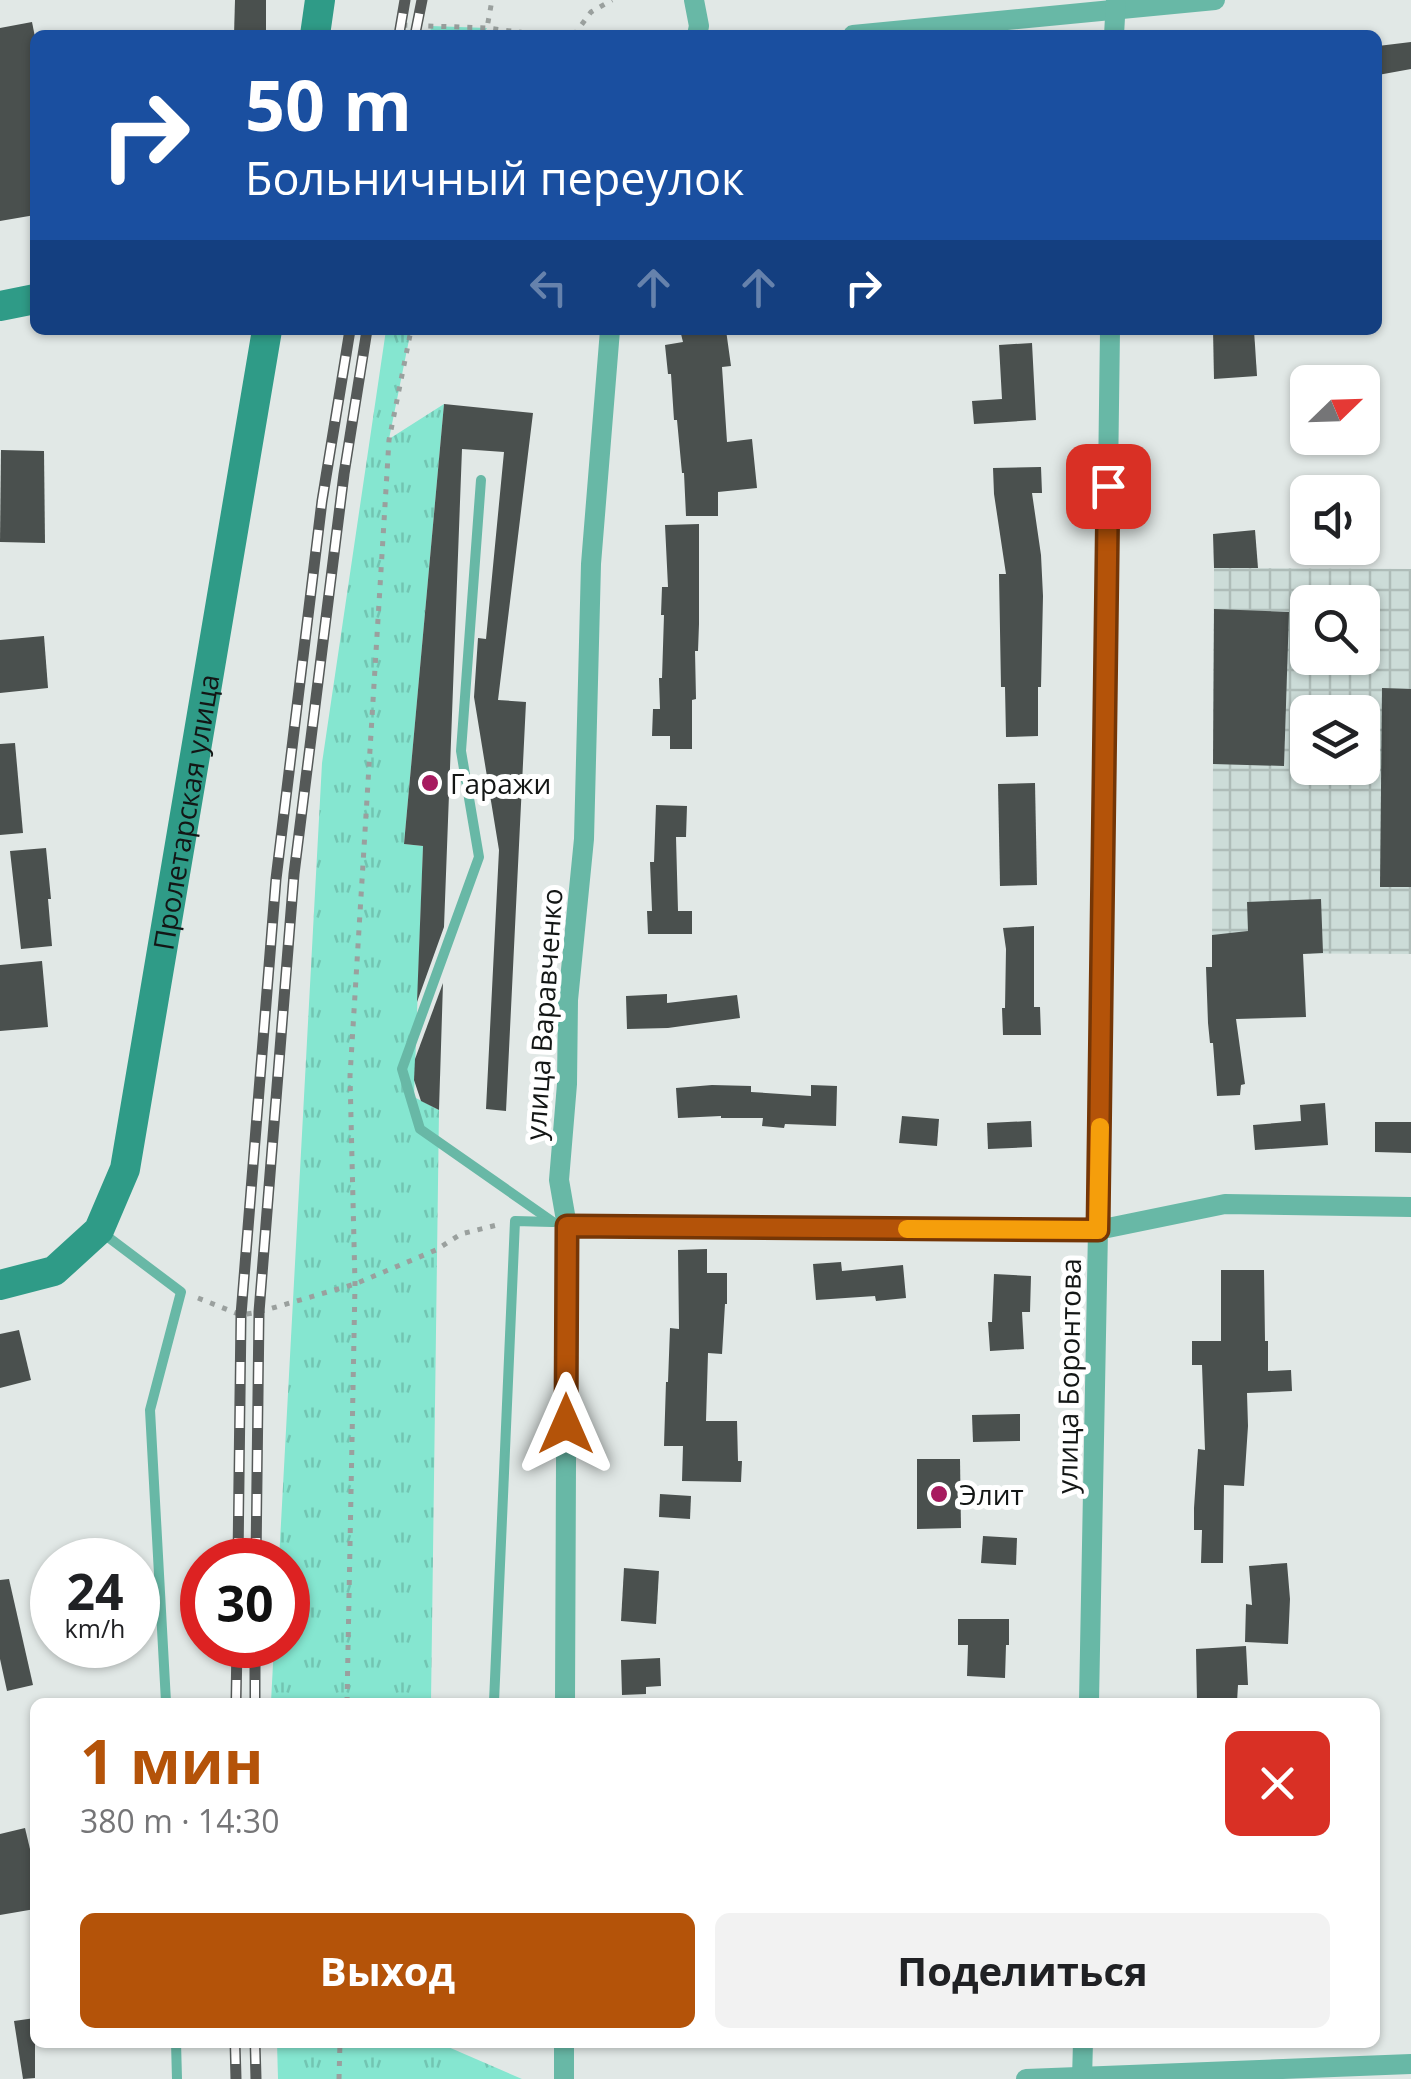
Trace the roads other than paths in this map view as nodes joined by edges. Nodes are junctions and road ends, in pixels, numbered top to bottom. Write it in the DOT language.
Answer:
graph roads {
  1 [pos="320,0"];
  2 [pos="694,0"];
  3 [pos="1215,0"];
  4 [pos="1115,5"];
  5 [pos="316,30"];
  6 [pos="698,30"];
  7 [pos="897,30"];
  8 [pos="1114,30"];
  9 [pos="30,300"];
  10 [pos="0,306"];
  11 [pos="266,335"];
  12 [pos="610,335"];
  13 [pos="1110,335"];
  14 [pos="481,480"];
  15 [pos="1411,1207"];
  16 [pos="560,1224"];
  17 [pos="100,1230"];
  18 [pos="1098,1230"];
  19 [pos="0,1286"];
  20 [pos="166,1698"];
  21 [pos="494,1698"];
  22 [pos="565,1698"];
  23 [pos="1089,1698"];
  24 [pos="176,2048"];
  25 [pos="564,2048"];
  26 [pos="1083,2048"];
  27 [pos="1411,2064"];
  28 [pos="1082,2078"];
  29 [pos="177,2079"];
  30 [pos="564,2079"];
  31 [pos="1026,2079"];
  1 -- 5 [label="street"];
  2 -- 6 [label="street"];
  3 -- 4 [label="street"];
  4 -- 7 [label="street"];
  4 -- 8 [label="street"];
  9 -- 10 [label="street"];
  11 -- 17 [label="street, Пролетарская улица"];
  12 -- 16 [label="street, улица Варавченко"];
  13 -- 18 [label="street, улица Боронтова"];
  14 -- 16 [label="lane"];
  15 -- 18 [label="street"];
  16 -- 18 [label="street"];
  16 -- 21 [label="lane"];
  16 -- 22 [label="street, улица Варавченко"];
  17 -- 19 [label="street, Пролетарская улица"];
  17 -- 20 [label="lane"];
  18 -- 23 [label="street, улица Боронтова"];
  24 -- 29 [label="lane"];
  25 -- 30 [label="street"];
  26 -- 28 [label="street"];
  27 -- 28 [label="street"];
  28 -- 31 [label="street"];
}
